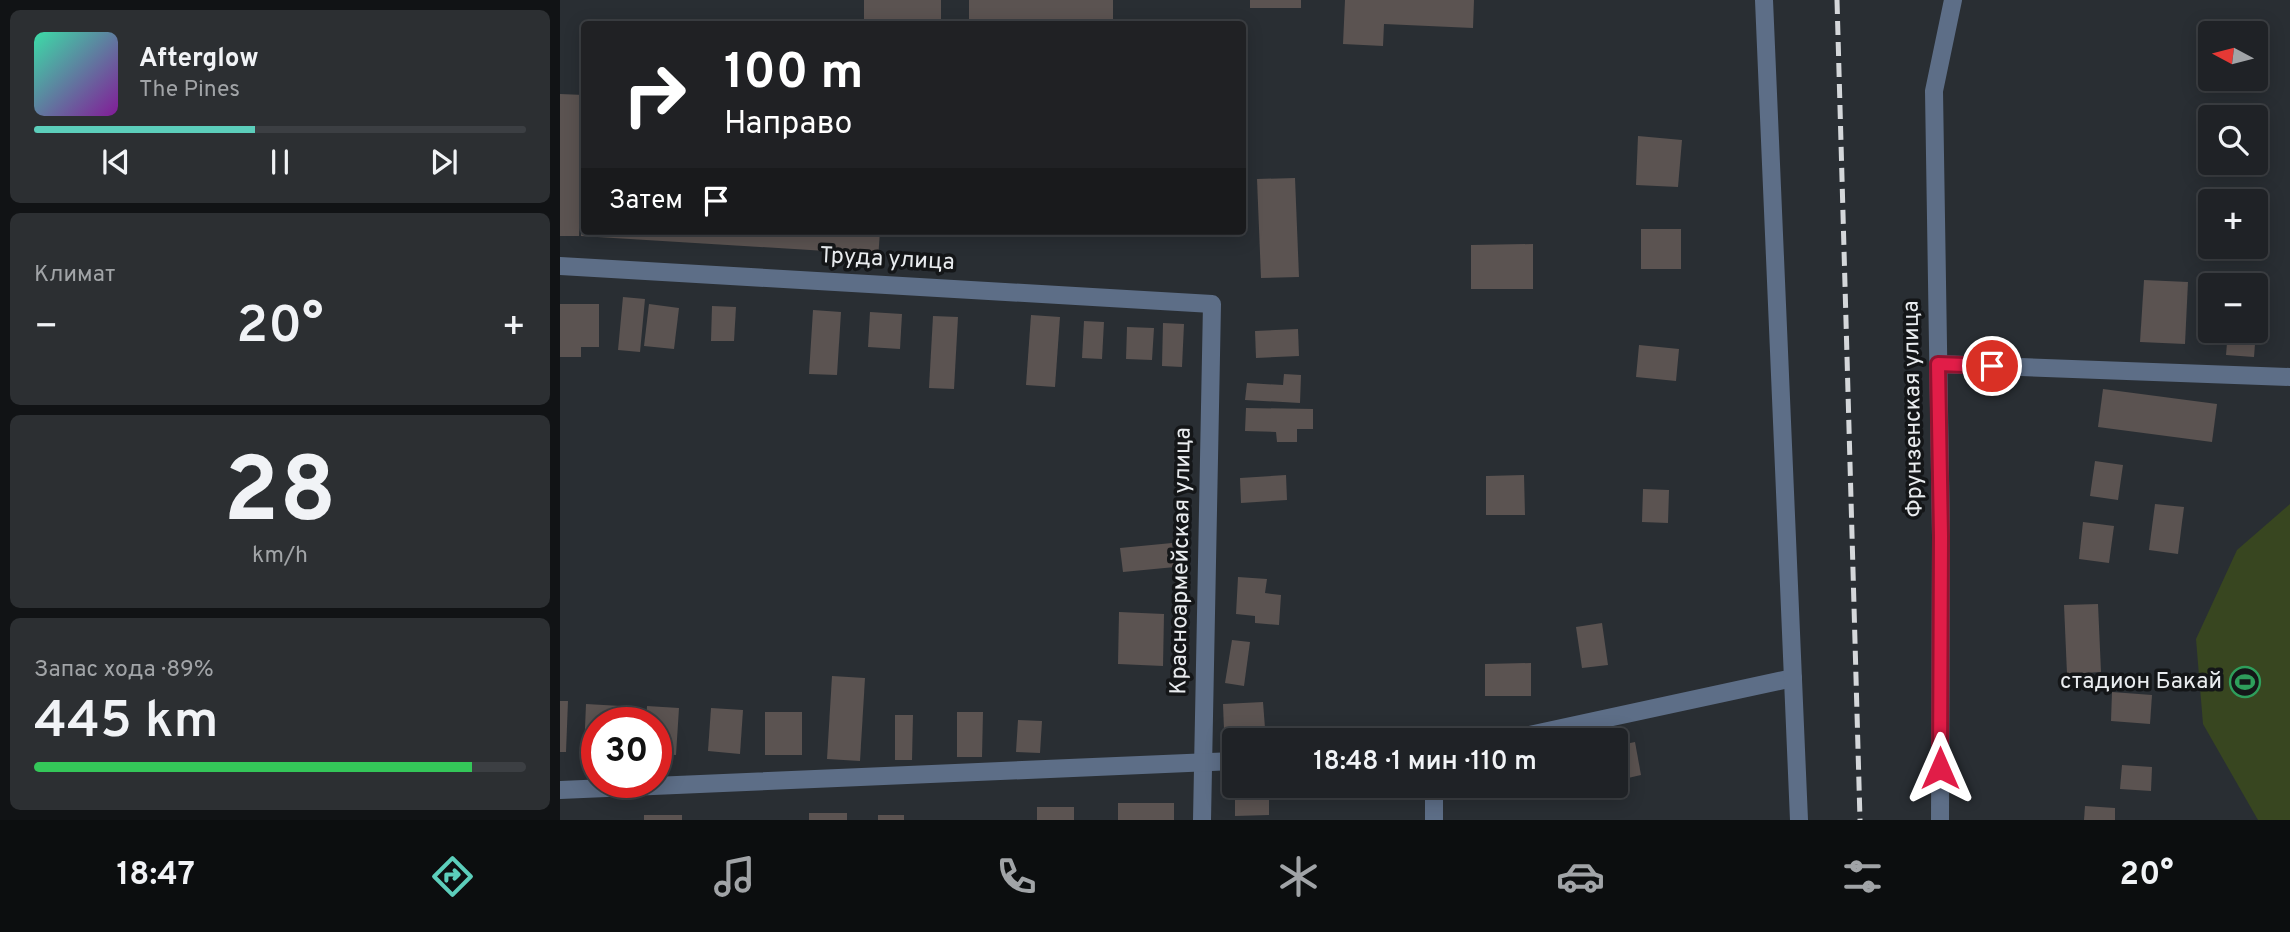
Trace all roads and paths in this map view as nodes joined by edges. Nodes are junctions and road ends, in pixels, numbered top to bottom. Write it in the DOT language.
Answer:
graph roads {
  1 [pos="1764,0"];
  2 [pos="1953,0"];
  3 [pos="560,266"];
  4 [pos="1212,304"];
  5 [pos="1938,364"];
  6 [pos="2290,377"];
  7 [pos="1793,678"];
  8 [pos="1562,728"];
  9 [pos="1222,761"];
  10 [pos="1203,762"];
  11 [pos="560,790"];
  12 [pos="1434,798"];
  13 [pos="1202,820"];
  14 [pos="1434,820"];
  15 [pos="1799,820"];
  16 [pos="1940,820"];
  1 -- 7 [label="street"];
  2 -- 5 [label="street, Фрунзенская улица"];
  3 -- 4 [label="street, Труда улица"];
  4 -- 10 [label="street, Красноармейская улица"];
  5 -- 6 [label="street"];
  5 -- 16 [label="street, Фрунзенская улица"];
  7 -- 8 [label="street"];
  7 -- 15 [label="street"];
  9 -- 10 [label="street"];
  10 -- 11 [label="street"];
  10 -- 13 [label="street, Красноармейская улица"];
  12 -- 14 [label="street"];
}
